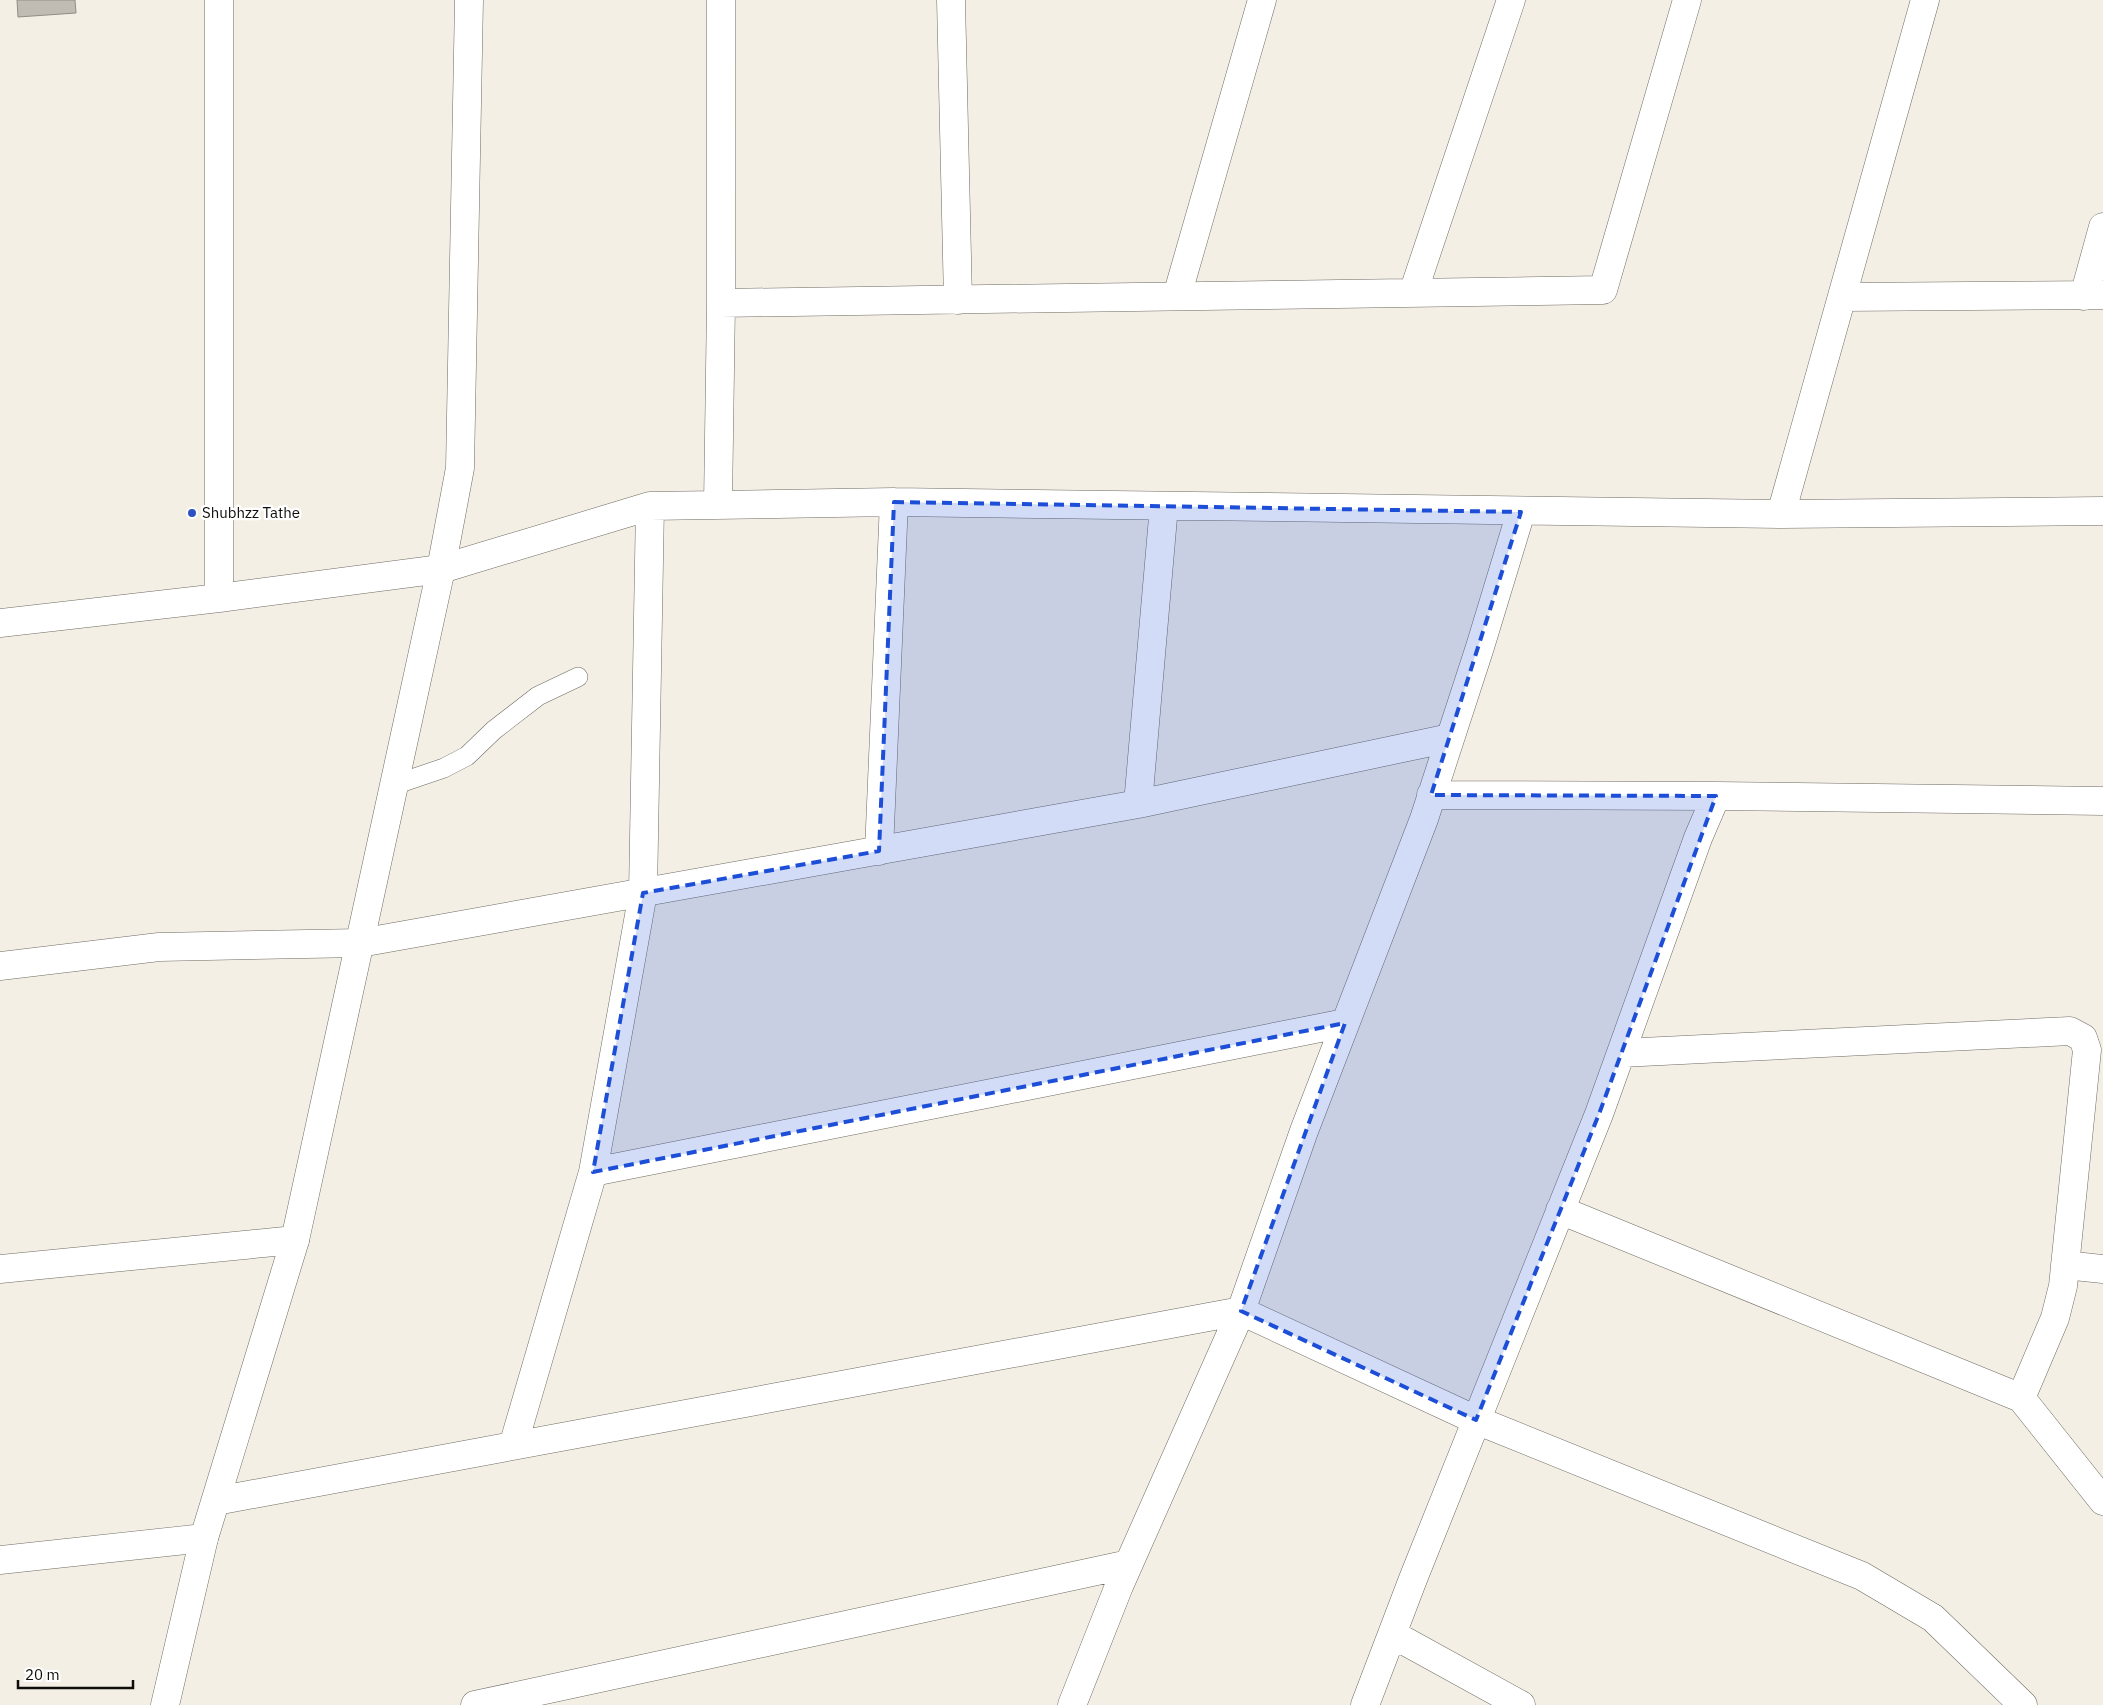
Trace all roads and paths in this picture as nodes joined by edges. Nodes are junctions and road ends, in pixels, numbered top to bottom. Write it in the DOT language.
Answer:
graph roads {
  1 [pos="219,0"];
  2 [pos="469,0"];
  3 [pos="720,0"];
  4 [pos="951,0"];
  5 [pos="1262,0"];
  6 [pos="1511,0"];
  7 [pos="1687,0"];
  8 [pos="1925,0"];
  9 [pos="2103,227"];
  10 [pos="1413,293"];
  11 [pos="2094,295"];
  12 [pos="1177,296"];
  13 [pos="1842,297"];
  14 [pos="958,300"];
  15 [pos="721,304"];
  16 [pos="894,502"];
  17 [pos="718,504"];
  18 [pos="650,506"];
  19 [pos="1164,506"];
  20 [pos="2103,511"];
  21 [pos="1522,512"];
  22 [pos="1781,514"];
  23 [pos="441,569"];
  24 [pos="218,598"];
  25 [pos="0,624"];
  26 [pos="578,677"];
  27 [pos="1450,738"];
  28 [pos="394,785"];
  29 [pos="1431,795"];
  30 [pos="1716,796"];
  31 [pos="2103,801"];
  32 [pos="1138,804"];
  33 [pos="879,851"];
  34 [pos="643,893"];
  35 [pos="360,943"];
  36 [pos="0,966"];
  37 [pos="1345,1023"];
  38 [pos="1621,1053"];
  39 [pos="593,1172"];
  40 [pos="1560,1210"];
  41 [pos="295,1240"];
  42 [pos="2066,1265"];
  43 [pos="0,1269"];
  44 [pos="2103,1269"];
  45 [pos="1241,1311"];
  46 [pos="2021,1398"];
  47 [pos="1476,1420"];
  48 [pos="513,1446"];
  49 [pos="216,1501"];
  50 [pos="2103,1501"];
  51 [pos="204,1538"];
  52 [pos="0,1560"];
  53 [pos="1129,1564"];
  54 [pos="1392,1634"];
  55 [pos="165,1705"];
  56 [pos="475,1705"];
  57 [pos="1072,1705"];
  58 [pos="1365,1705"];
  59 [pos="1521,1705"];
  60 [pos="2023,1705"];
  1 -- 24 [label="street"];
  2 -- 23 [label="street"];
  3 -- 15 [label="street"];
  4 -- 14 [label="street"];
  5 -- 12 [label="street"];
  6 -- 10 [label="street"];
  7 -- 10 [label="street"];
  8 -- 13 [label="street"];
  9 -- 11 [label="street"];
  10 -- 12 [label="street"];
  11 -- 13 [label="street"];
  12 -- 14 [label="street"];
  13 -- 22 [label="street"];
  14 -- 15 [label="street"];
  15 -- 17 [label="street"];
  16 -- 17 [label="street"];
  16 -- 19 [label="street"];
  16 -- 33 [label="street"];
  17 -- 18 [label="street"];
  18 -- 23 [label="street"];
  18 -- 34 [label="street"];
  19 -- 21 [label="street"];
  19 -- 32 [label="street"];
  20 -- 22 [label="street"];
  21 -- 22 [label="street"];
  21 -- 27 [label="street"];
  23 -- 24 [label="street"];
  23 -- 28 [label="street"];
  24 -- 25 [label="street"];
  26 -- 28 [label="lane"];
  27 -- 29 [label="street"];
  27 -- 32 [label="street"];
  28 -- 35 [label="street"];
  29 -- 30 [label="street"];
  29 -- 37 [label="street"];
  30 -- 31 [label="street"];
  30 -- 38 [label="street"];
  32 -- 33 [label="street"];
  33 -- 34 [label="street"];
  34 -- 35 [label="street"];
  34 -- 39 [label="street"];
  35 -- 36 [label="street"];
  35 -- 41 [label="street"];
  37 -- 39 [label="street"];
  37 -- 45 [label="street"];
  38 -- 40 [label="street"];
  38 -- 42 [label="street"];
  39 -- 48 [label="street"];
  40 -- 46 [label="street"];
  40 -- 47 [label="street"];
  41 -- 43 [label="street"];
  41 -- 49 [label="street"];
  42 -- 44 [label="street"];
  42 -- 46 [label="street"];
  45 -- 47 [label="street"];
  45 -- 48 [label="street"];
  45 -- 53 [label="street"];
  46 -- 50 [label="street"];
  47 -- 54 [label="street"];
  47 -- 60 [label="street"];
  48 -- 49 [label="street"];
  49 -- 51 [label="street"];
  51 -- 52 [label="street"];
  51 -- 55 [label="street"];
  53 -- 56 [label="street"];
  53 -- 57 [label="street"];
  54 -- 58 [label="street"];
  54 -- 59 [label="street"];
}
